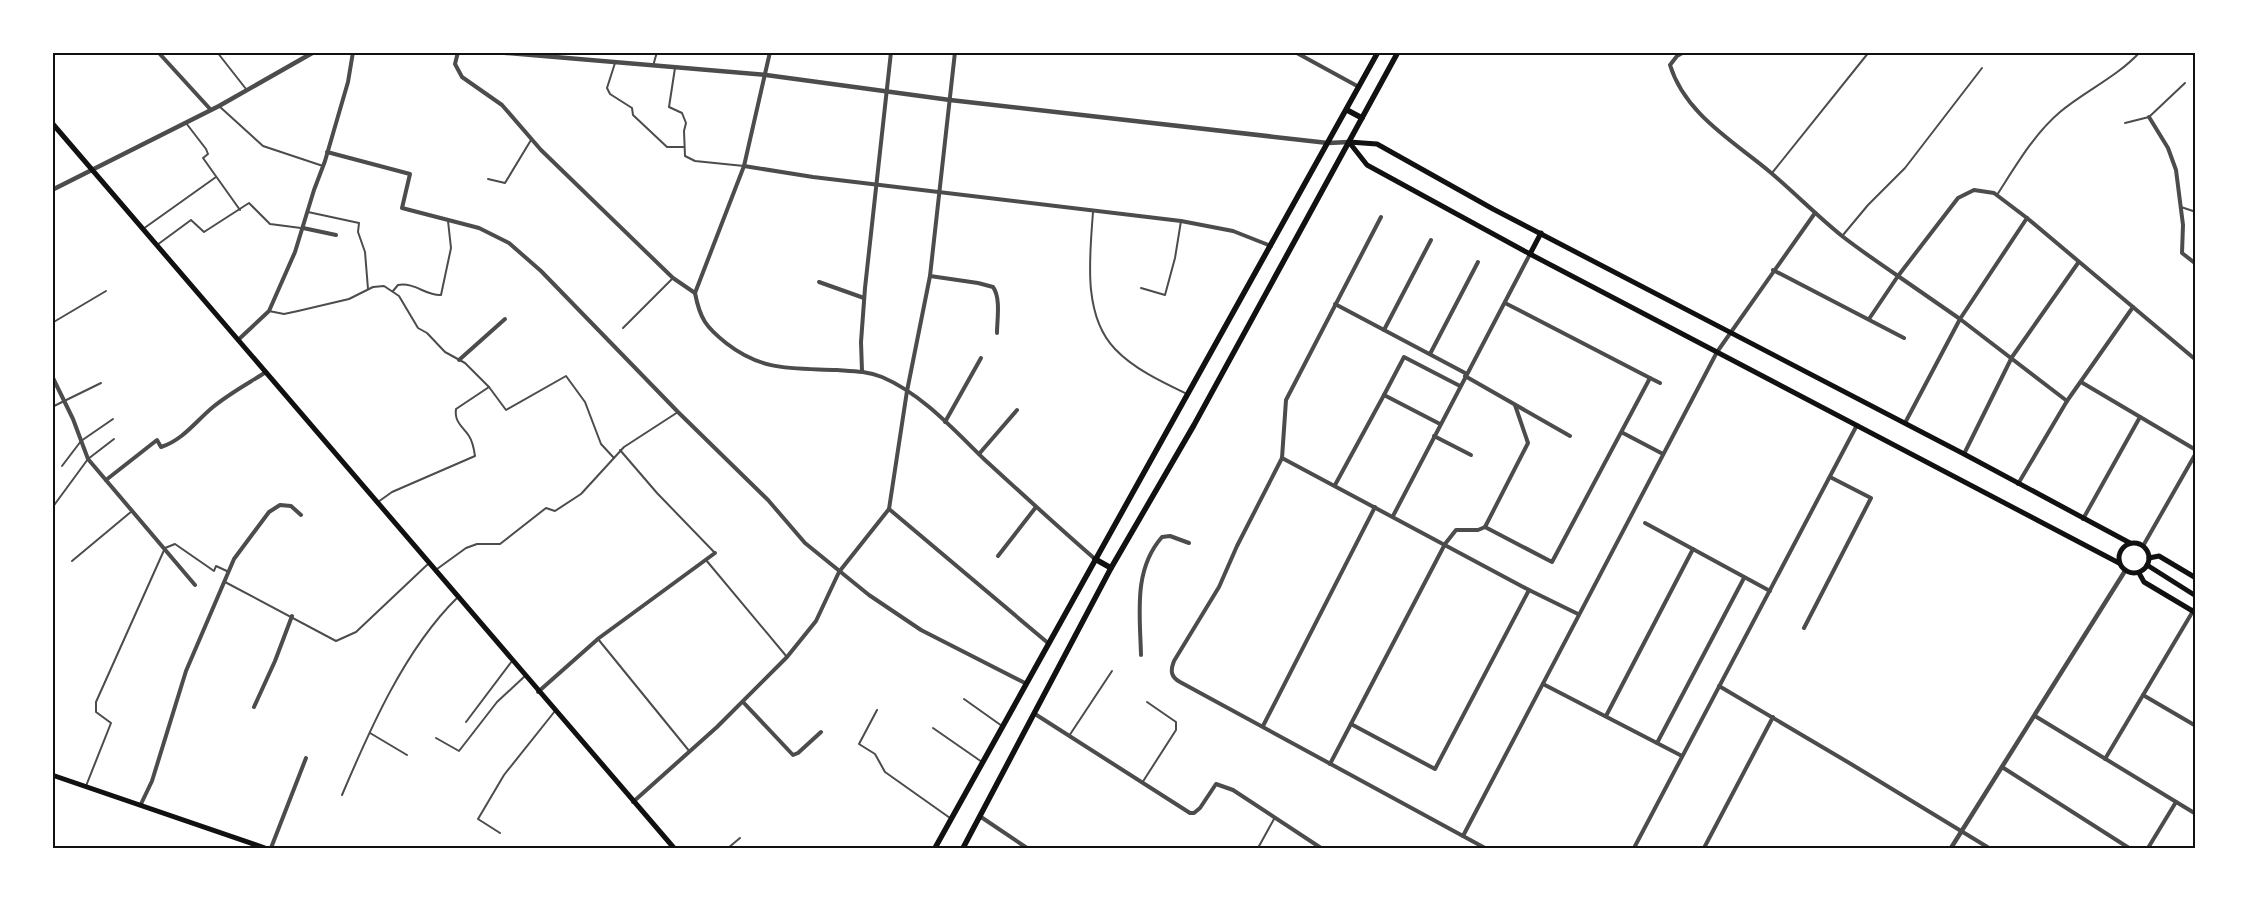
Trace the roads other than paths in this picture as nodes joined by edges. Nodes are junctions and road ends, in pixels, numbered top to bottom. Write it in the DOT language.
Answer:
graph roads {
  1 [pos="158,52"];
  2 [pos="217,52"];
  3 [pos="314,52"];
  4 [pos="353,52"];
  5 [pos="458,52"];
  6 [pos="495,52"];
  7 [pos="657,52"];
  8 [pos="770,52"];
  9 [pos="891,52"];
  10 [pos="955,52"];
  11 [pos="1295,52"];
  12 [pos="1378,52"];
  13 [pos="1398,52"];
  14 [pos="1684,52"];
  15 [pos="1869,52"];
  16 [pos="2140,52"];
  17 [pos="615,63"];
  18 [pos="654,66"];
  19 [pos="675,68"];
  20 [pos="1982,68"];
  21 [pos="766,75"];
  22 [pos="2184,83"];
  23 [pos="1359,88"];
  24 [pos="246,89"];
  25 [pos="887,90"];
  26 [pos="950,100"];
  27 [pos="219,106"];
  28 [pos="211,110"];
  29 [pos="1346,110"];
  30 [pos="2148,117"];
  31 [pos="1362,118"];
  32 [pos="52,123"];
  33 [pos="186,123"];
  34 [pos="2125,123"];
  35 [pos="531,140"];
  36 [pos="1349,142"];
  37 [pos="1328,143"];
  38 [pos="684,147"];
  39 [pos="327,152"];
  40 [pos="323,166"];
  41 [pos="744,166"];
  42 [pos="91,169"];
  43 [pos="1771,173"];
  44 [pos="216,176"];
  45 [pos="488,178"];
  46 [pos="878,185"];
  47 [pos="52,190"];
  48 [pos="939,193"];
  49 [pos="1997,195"];
  50 [pos="2180,207"];
  51 [pos="240,210"];
  52 [pos="1093,210"];
  53 [pos="308,212"];
  54 [pos="2196,212"];
  55 [pos="1815,213"];
  56 [pos="1381,217"];
  57 [pos="2027,218"];
  58 [pos="448,220"];
  59 [pos="1181,221"];
  60 [pos="303,228"];
  61 [pos="144,229"];
  62 [pos="1541,233"];
  63 [pos="336,236"];
  64 [pos="1842,236"];
  65 [pos="1431,240"];
  66 [pos="157,245"];
  67 [pos="1272,246"];
  68 [pos="1530,254"];
  69 [pos="1478,262"];
  70 [pos="2078,263"];
  71 [pos="2196,264"];
  72 [pos="1773,270"];
  73 [pos="930,276"];
  74 [pos="1898,276"];
  75 [pos="673,278"];
  76 [pos="819,282"];
  77 [pos="1142,288"];
  78 [pos="368,289"];
  79 [pos="106,291"];
  80 [pos="393,291"];
  81 [pos="695,293"];
  82 [pos="864,298"];
  83 [pos="1505,303"];
  84 [pos="1335,304"];
  85 [pos="2133,307"];
  86 [pos="269,311"];
  87 [pos="505,319"];
  88 [pos="1869,319"];
  89 [pos="1960,319"];
  90 [pos="52,323"];
  91 [pos="623,328"];
  92 [pos="1384,330"];
  93 [pos="997,333"];
  94 [pos="1731,333"];
  95 [pos="1904,338"];
  96 [pos="238,340"];
  97 [pos="1717,352"];
  98 [pos="1430,354"];
  99 [pos="981,358"];
  100 [pos="2012,358"];
  101 [pos="459,360"];
  102 [pos="2196,360"];
  103 [pos="862,371"];
  104 [pos="266,372"];
  105 [pos="1466,375"];
  106 [pos="52,376"];
  107 [pos="1650,378"];
  108 [pos="2081,382"];
  109 [pos="101,383"];
  110 [pos="1660,383"];
  111 [pos="1460,386"];
  112 [pos="489,387"];
  113 [pos="907,391"];
  114 [pos="1189,395"];
  115 [pos="1384,395"];
  116 [pos="2067,401"];
  117 [pos="65,402"];
  118 [pos="1515,405"];
  119 [pos="52,408"];
  120 [pos="1017,410"];
  121 [pos="678,412"];
  122 [pos="2140,418"];
  123 [pos="113,419"];
  124 [pos="945,422"];
  125 [pos="1905,423"];
  126 [pos="1440,424"];
  127 [pos="1857,425"];
  128 [pos="1622,433"];
  129 [pos="1434,436"];
  130 [pos="1570,436"];
  131 [pos="114,439"];
  132 [pos="81,441"];
  133 [pos="620,450"];
  134 [pos="2196,452"];
  135 [pos="979,454"];
  136 [pos="1663,454"];
  137 [pos="1964,454"];
  138 [pos="1471,455"];
  139 [pos="614,458"];
  140 [pos="1282,458"];
  141 [pos="88,459"];
  142 [pos="62,466"];
  143 [pos="1830,477"];
  144 [pos="106,480"];
  145 [pos="2018,484"];
  146 [pos="1335,485"];
  147 [pos="377,502"];
  148 [pos="1036,507"];
  149 [pos="52,508"];
  150 [pos="1375,508"];
  151 [pos="889,509"];
  152 [pos="132,511"];
  153 [pos="302,515"];
  154 [pos="1393,516"];
  155 [pos="2083,519"];
  156 [pos="1645,523"];
  157 [pos="1485,527"];
  158 [pos="1189,543"];
  159 [pos="2130,543"];
  160 [pos="1445,544"];
  161 [pos="2143,546"];
  162 [pos="165,548"];
  163 [pos="1693,549"];
  164 [pos="715,553"];
  165 [pos="998,556"];
  166 [pos="2149,558"];
  167 [pos="1095,559"];
  168 [pos="706,560"];
  169 [pos="72,561"];
  170 [pos="429,563"];
  171 [pos="2119,563"];
  172 [pos="2147,565"];
  173 [pos="1111,568"];
  174 [pos="436,570"];
  175 [pos="2125,571"];
  176 [pos="229,572"];
  177 [pos="839,572"];
  178 [pos="2139,573"];
  179 [pos="1744,578"];
  180 [pos="2196,578"];
  181 [pos="225,582"];
  182 [pos="195,585"];
  183 [pos="1529,590"];
  184 [pos="1770,591"];
  185 [pos="2196,596"];
  186 [pos="459,597"];
  187 [pos="2195,610"];
  188 [pos="1578,614"];
  189 [pos="292,616"];
  190 [pos="1804,628"];
  191 [pos="598,639"];
  192 [pos="1048,643"];
  193 [pos="1141,655"];
  194 [pos="787,658"];
  195 [pos="512,661"];
  196 [pos="1112,671"];
  197 [pos="525,676"];
  198 [pos="1025,683"];
  199 [pos="1543,684"];
  200 [pos="1719,686"];
  201 [pos="538,692"];
  202 [pos="2143,695"];
  203 [pos="964,699"];
  204 [pos="743,702"];
  205 [pos="1147,702"];
  206 [pos="254,707"];
  207 [pos="877,710"];
  208 [pos="554,711"];
  209 [pos="1035,714"];
  210 [pos="1606,716"];
  211 [pos="2034,716"];
  212 [pos="1773,717"];
  213 [pos="466,722"];
  214 [pos="1351,724"];
  215 [pos="1002,726"];
  216 [pos="1263,726"];
  217 [pos="2196,726"];
  218 [pos="933,728"];
  219 [pos="821,732"];
  220 [pos="370,733"];
  221 [pos="1069,736"];
  222 [pos="436,738"];
  223 [pos="1657,743"];
  224 [pos="690,752"];
  225 [pos="407,755"];
  226 [pos="1682,756"];
  227 [pos="306,758"];
  228 [pos="2105,759"];
  229 [pos="982,762"];
  230 [pos="1330,764"];
  231 [pos="2002,767"];
  232 [pos="52,775"];
  233 [pos="1142,783"];
  234 [pos="86,786"];
  235 [pos="342,795"];
  236 [pos="633,802"];
  237 [pos="2176,802"];
  238 [pos="141,804"];
  239 [pos="2196,814"];
  240 [pos="980,817"];
  241 [pos="1275,817"];
  242 [pos="950,818"];
  243 [pos="1962,832"];
  244 [pos="500,833"];
  245 [pos="1463,836"];
  246 [pos="740,838"];
  247 [pos="265,848"];
  248 [pos="271,848"];
  249 [pos="674,848"];
  250 [pos="728,848"];
  251 [pos="935,848"];
  252 [pos="963,848"];
  253 [pos="1028,848"];
  254 [pos="1258,848"];
  255 [pos="1321,848"];
  256 [pos="1485,848"];
  257 [pos="1634,848"];
  258 [pos="1704,848"];
  259 [pos="1951,848"];
  260 [pos="1988,848"];
  261 [pos="2129,848"];
  262 [pos="2148,848"];
  1 -- 28 [label="street"];
  2 -- 24 [label="lane"];
  3 -- 24 [label="street"];
  4 -- 39 [label="street"];
  5 -- 35 [label="street"];
  6 -- 17 [label="street"];
  7 -- 18 [label="lane"];
  8 -- 21 [label="street"];
  9 -- 25 [label="street"];
  10 -- 26 [label="street"];
  11 -- 23 [label="street"];
  12 -- 23 [label="main road"];
  13 -- 31 [label="main road"];
  14 -- 43 [label="street"];
  15 -- 43 [label="lane"];
  16 -- 49 [label="lane"];
  17 -- 18 [label="street"];
  17 -- 38 [label="lane"];
  18 -- 19 [label="street"];
  19 -- 21 [label="street"];
  19 -- 38 [label="lane"];
  20 -- 64 [label="lane"];
  21 -- 25 [label="street"];
  21 -- 41 [label="street"];
  22 -- 30 [label="lane"];
  23 -- 29 [label="main road"];
  24 -- 27 [label="street"];
  25 -- 26 [label="street"];
  25 -- 46 [label="street"];
  26 -- 37 [label="street"];
  26 -- 48 [label="street"];
  27 -- 28 [label="street"];
  27 -- 40 [label="lane"];
  28 -- 33 [label="street"];
  29 -- 31 [label="main road"];
  29 -- 37 [label="main road"];
  30 -- 34 [label="lane"];
  30 -- 50 [label="street"];
  31 -- 36 [label="main road"];
  32 -- 42 [label="main road"];
  33 -- 42 [label="street"];
  33 -- 44 [label="lane"];
  35 -- 45 [label="lane"];
  35 -- 75 [label="street"];
  36 -- 37 [label="street"];
  36 -- 62 [label="main road"];
  36 -- 68 [label="main road"];
  36 -- 173 [label="main road"];
  37 -- 67 [label="main road"];
  38 -- 41 [label="lane"];
  39 -- 40 [label="street"];
  39 -- 58 [label="street"];
  40 -- 53 [label="street"];
  41 -- 46 [label="street"];
  41 -- 81 [label="street"];
  42 -- 47 [label="street"];
  42 -- 61 [label="main road"];
  43 -- 55 [label="street"];
  44 -- 51 [label="lane"];
  44 -- 61 [label="lane"];
  46 -- 48 [label="street"];
  46 -- 82 [label="street"];
  48 -- 52 [label="street"];
  48 -- 73 [label="street"];
  49 -- 57 [label="street"];
  49 -- 74 [label="street"];
  50 -- 54 [label="lane"];
  50 -- 71 [label="street"];
  51 -- 60 [label="lane"];
  51 -- 66 [label="lane"];
  52 -- 59 [label="street"];
  52 -- 114 [label="lane"];
  53 -- 60 [label="street"];
  53 -- 78 [label="lane"];
  55 -- 64 [label="street"];
  55 -- 72 [label="street"];
  56 -- 84 [label="street"];
  57 -- 70 [label="street"];
  57 -- 89 [label="street"];
  58 -- 80 [label="lane"];
  58 -- 121 [label="street"];
  59 -- 67 [label="street"];
  59 -- 77 [label="lane"];
  60 -- 63 [label="street"];
  60 -- 86 [label="street"];
  61 -- 66 [label="main road"];
  62 -- 68 [label="main road"];
  62 -- 94 [label="main road"];
  64 -- 74 [label="street"];
  65 -- 92 [label="street"];
  66 -- 96 [label="main road"];
  67 -- 114 [label="main road"];
  68 -- 83 [label="street"];
  68 -- 97 [label="main road"];
  69 -- 98 [label="street"];
  70 -- 85 [label="street"];
  70 -- 100 [label="street"];
  72 -- 88 [label="street"];
  72 -- 94 [label="street"];
  73 -- 93 [label="street"];
  73 -- 113 [label="street"];
  74 -- 88 [label="street"];
  74 -- 89 [label="street"];
  75 -- 81 [label="street"];
  75 -- 91 [label="lane"];
  76 -- 82 [label="street"];
  78 -- 80 [label="lane"];
  78 -- 86 [label="lane"];
  79 -- 90 [label="lane"];
  80 -- 101 [label="lane"];
  81 -- 103 [label="street"];
  82 -- 103 [label="street"];
  83 -- 105 [label="street"];
  83 -- 107 [label="street"];
  84 -- 92 [label="street"];
  84 -- 140 [label="street"];
  85 -- 102 [label="street"];
  85 -- 108 [label="street"];
  86 -- 96 [label="street"];
  87 -- 101 [label="street"];
  88 -- 95 [label="street"];
  89 -- 100 [label="street"];
  89 -- 125 [label="street"];
  92 -- 98 [label="street"];
  94 -- 97 [label="street"];
  94 -- 125 [label="main road"];
  96 -- 104 [label="main road"];
  97 -- 127 [label="main road"];
  97 -- 136 [label="street"];
  98 -- 105 [label="street"];
  99 -- 124 [label="street"];
  100 -- 116 [label="street"];
  100 -- 137 [label="street"];
  101 -- 112 [label="lane"];
  103 -- 113 [label="street"];
  104 -- 144 [label="street"];
  104 -- 147 [label="main road"];
  105 -- 111 [label="street"];
  105 -- 118 [label="street"];
  106 -- 117 [label="street"];
  107 -- 110 [label="street"];
  107 -- 128 [label="street"];
  108 -- 116 [label="street"];
  108 -- 122 [label="street"];
  109 -- 117 [label="lane"];
  111 -- 115 [label="street"];
  111 -- 126 [label="street"];
  112 -- 139 [label="lane"];
  112 -- 147 [label="lane"];
  113 -- 124 [label="street"];
  113 -- 151 [label="street"];
  114 -- 167 [label="main road"];
  115 -- 126 [label="street"];
  115 -- 146 [label="street"];
  116 -- 145 [label="street"];
  117 -- 119 [label="lane"];
  117 -- 132 [label="street"];
  118 -- 130 [label="street"];
  118 -- 157 [label="street"];
  120 -- 135 [label="street"];
  121 -- 133 [label="lane"];
  121 -- 177 [label="street"];
  122 -- 134 [label="street"];
  122 -- 155 [label="street"];
  123 -- 132 [label="lane"];
  124 -- 135 [label="street"];
  125 -- 137 [label="main road"];
  126 -- 129 [label="street"];
  127 -- 143 [label="street"];
  127 -- 171 [label="main road"];
  128 -- 136 [label="street"];
  128 -- 157 [label="street"];
  129 -- 138 [label="street"];
  129 -- 154 [label="street"];
  131 -- 141 [label="lane"];
  132 -- 141 [label="street"];
  132 -- 142 [label="lane"];
  133 -- 139 [label="lane"];
  133 -- 164 [label="lane"];
  134 -- 161 [label="street"];
  135 -- 148 [label="street"];
  136 -- 188 [label="street"];
  137 -- 145 [label="main road"];
  139 -- 174 [label="lane"];
  140 -- 146 [label="street"];
  140 -- 216 [label="street"];
  141 -- 144 [label="street"];
  141 -- 149 [label="lane"];
  143 -- 184 [label="street"];
  143 -- 190 [label="street"];
  144 -- 152 [label="street"];
  145 -- 155 [label="main road"];
  146 -- 150 [label="street"];
  147 -- 170 [label="main road"];
  148 -- 165 [label="street"];
  148 -- 167 [label="street"];
  150 -- 154 [label="street"];
  150 -- 216 [label="street"];
  151 -- 177 [label="street"];
  151 -- 192 [label="street"];
  152 -- 162 [label="street"];
  152 -- 169 [label="lane"];
  153 -- 176 [label="street"];
  154 -- 160 [label="street"];
  155 -- 159 [label="main road"];
  156 -- 163 [label="street"];
  157 -- 160 [label="street"];
  158 -- 193 [label="street"];
  159 -- 161 [label="main road"];
  159 -- 171 [label="main road"];
  160 -- 183 [label="street"];
  160 -- 214 [label="street"];
  161 -- 166 [label="main road"];
  162 -- 176 [label="lane"];
  162 -- 182 [label="street"];
  162 -- 234 [label="lane"];
  163 -- 179 [label="street"];
  163 -- 210 [label="street"];
  164 -- 168 [label="street"];
  166 -- 172 [label="main road"];
  166 -- 180 [label="main road"];
  167 -- 173 [label="main road"];
  167 -- 192 [label="main road"];
  168 -- 191 [label="street"];
  168 -- 194 [label="lane"];
  170 -- 174 [label="main road"];
  170 -- 189 [label="lane"];
  171 -- 175 [label="main road"];
  172 -- 178 [label="main road"];
  172 -- 185 [label="main road"];
  173 -- 209 [label="main road"];
  174 -- 186 [label="main road"];
  175 -- 178 [label="main road"];
  175 -- 211 [label="street"];
  176 -- 181 [label="street"];
  177 -- 194 [label="street"];
  177 -- 198 [label="street"];
  178 -- 187 [label="main road"];
  179 -- 184 [label="street"];
  179 -- 223 [label="street"];
  181 -- 189 [label="lane"];
  181 -- 238 [label="street"];
  183 -- 188 [label="street"];
  183 -- 214 [label="street"];
  184 -- 200 [label="street"];
  186 -- 195 [label="main road"];
  186 -- 220 [label="lane"];
  187 -- 202 [label="street"];
  188 -- 199 [label="street"];
  189 -- 206 [label="street"];
  191 -- 201 [label="street"];
  191 -- 224 [label="lane"];
  192 -- 198 [label="main road"];
  194 -- 204 [label="street"];
  195 -- 197 [label="main road"];
  195 -- 213 [label="lane"];
  196 -- 221 [label="lane"];
  197 -- 201 [label="main road"];
  197 -- 222 [label="lane"];
  198 -- 215 [label="main road"];
  199 -- 210 [label="street"];
  199 -- 245 [label="street"];
  200 -- 212 [label="street"];
  200 -- 226 [label="street"];
  201 -- 208 [label="main road"];
  202 -- 217 [label="street"];
  202 -- 228 [label="street"];
  203 -- 215 [label="lane"];
  204 -- 219 [label="street"];
  204 -- 224 [label="street"];
  205 -- 233 [label="lane"];
  207 -- 242 [label="lane"];
  208 -- 236 [label="main road"];
  208 -- 244 [label="lane"];
  209 -- 221 [label="street"];
  209 -- 240 [label="main road"];
  210 -- 223 [label="street"];
  211 -- 228 [label="street"];
  211 -- 231 [label="street"];
  212 -- 243 [label="street"];
  212 -- 258 [label="street"];
  214 -- 230 [label="street"];
  215 -- 229 [label="main road"];
  216 -- 230 [label="street"];
  218 -- 229 [label="lane"];
  220 -- 225 [label="lane"];
  220 -- 235 [label="lane"];
  221 -- 233 [label="street"];
  223 -- 226 [label="street"];
  224 -- 236 [label="street"];
  226 -- 257 [label="street"];
  227 -- 248 [label="street"];
  228 -- 237 [label="street"];
  229 -- 242 [label="main road"];
  230 -- 245 [label="street"];
  231 -- 243 [label="street"];
  231 -- 261 [label="street"];
  232 -- 234 [label="main road"];
  233 -- 241 [label="street"];
  234 -- 238 [label="main road"];
  236 -- 249 [label="main road"];
  237 -- 239 [label="street"];
  237 -- 262 [label="street"];
  238 -- 247 [label="main road"];
  240 -- 252 [label="main road"];
  240 -- 253 [label="street"];
  241 -- 254 [label="lane"];
  241 -- 255 [label="street"];
  242 -- 251 [label="main road"];
  243 -- 259 [label="street"];
  243 -- 260 [label="street"];
  245 -- 256 [label="street"];
  246 -- 250 [label="lane"];
}
